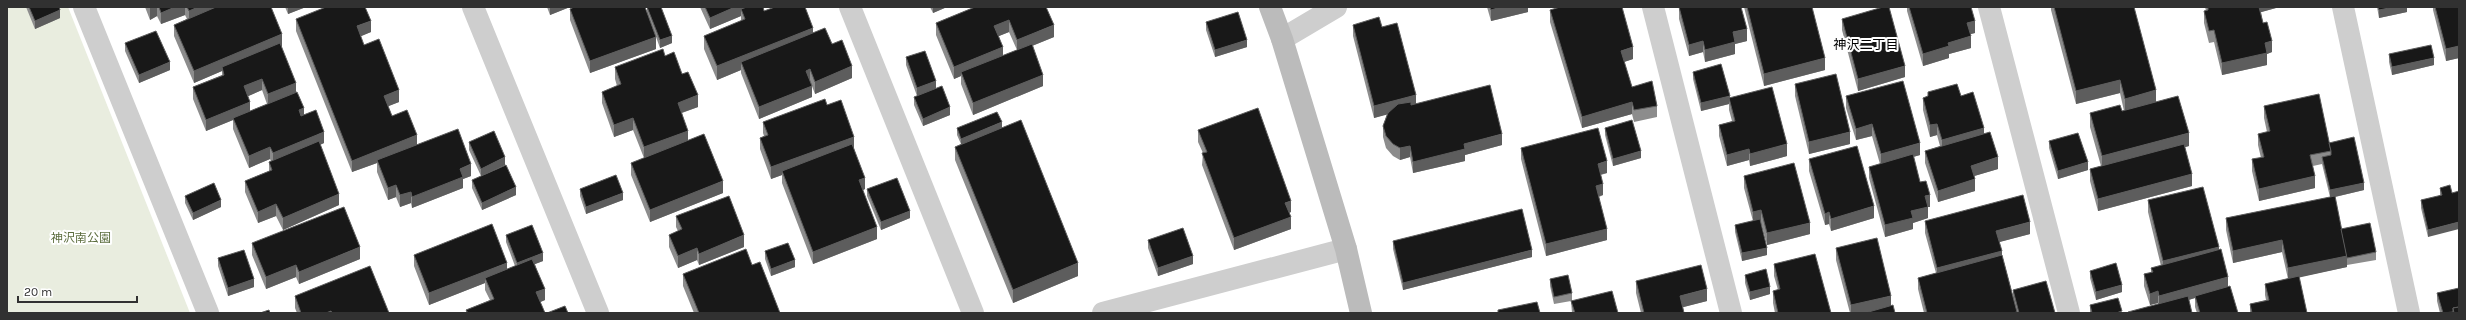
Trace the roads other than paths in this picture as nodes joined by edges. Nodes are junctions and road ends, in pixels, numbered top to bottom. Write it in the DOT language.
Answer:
graph roads {
  1 [pos="84,7"];
  2 [pos="473,7"];
  3 [pos="850,7"];
  4 [pos="1270,7"];
  5 [pos="1336,7"];
  6 [pos="1653,7"];
  7 [pos="1989,7"];
  8 [pos="2343,7"];
  9 [pos="1282,39"];
  10 [pos="1346,249"];
  11 [pos="208,313"];
  12 [pos="598,313"];
  13 [pos="974,313"];
  14 [pos="1103,313"];
  15 [pos="1361,313"];
  16 [pos="1731,313"];
  17 [pos="2069,313"];
  18 [pos="2409,313"];
  1 -- 11 [label="street"];
  2 -- 12 [label="street"];
  3 -- 13 [label="street"];
  4 -- 9 [label="street"];
  5 -- 9 [label="street"];
  6 -- 16 [label="street"];
  7 -- 17 [label="street"];
  8 -- 18 [label="street"];
  9 -- 10 [label="street"];
  10 -- 14 [label="street"];
  10 -- 15 [label="street"];
}
